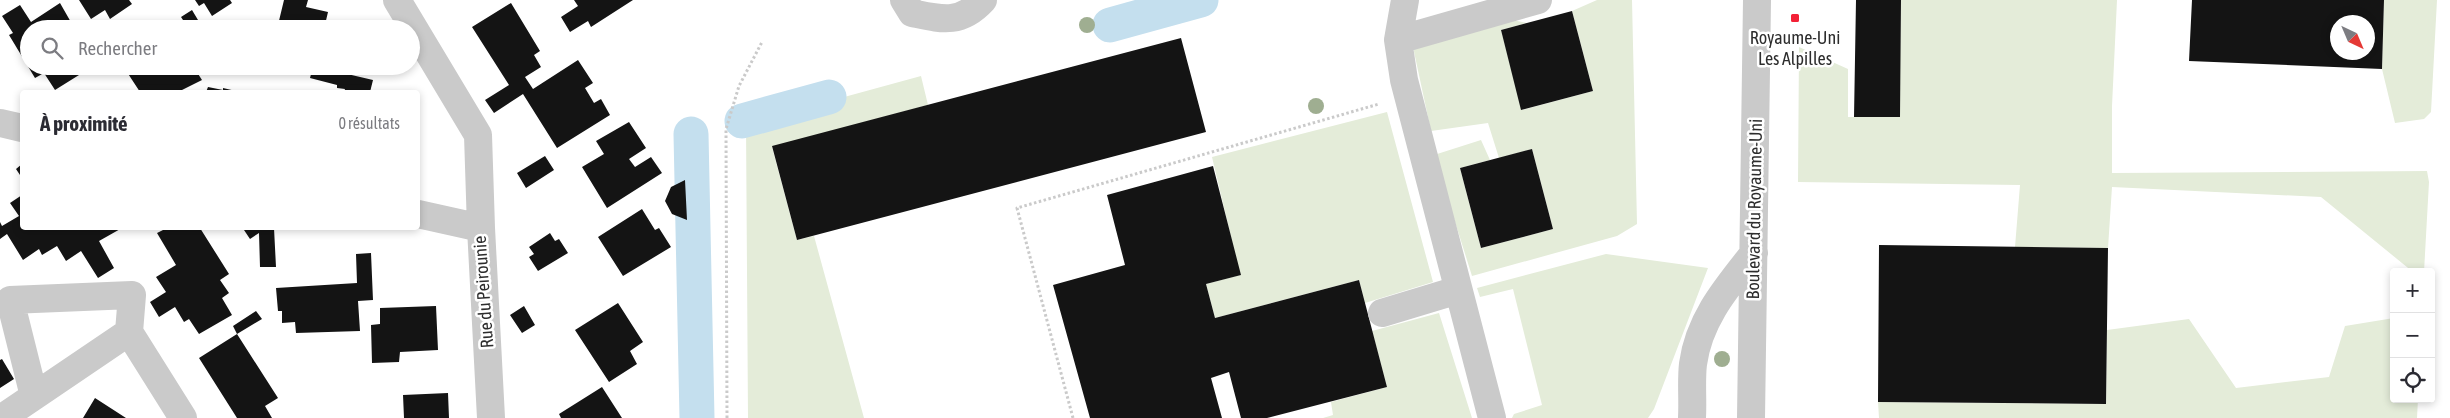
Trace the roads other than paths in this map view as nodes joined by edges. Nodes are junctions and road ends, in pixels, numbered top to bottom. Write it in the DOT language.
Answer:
graph roads {
  1 [pos="397,0"];
  2 [pos="904,0"];
  3 [pos="982,0"];
  4 [pos="1405,0"];
  5 [pos="1538,0"];
  6 [pos="1756,0"];
  7 [pos="409,20"];
  8 [pos="420,38"];
  9 [pos="1398,40"];
  10 [pos="0,123"];
  11 [pos="20,128"];
  12 [pos="420,214"];
  13 [pos="481,228"];
  14 [pos="1754,253"];
  15 [pos="1458,290"];
  16 [pos="1382,313"];
  17 [pos="129,332"];
  18 [pos="34,396"];
  19 [pos="2,418"];
  20 [pos="183,418"];
  21 [pos="491,418"];
  22 [pos="1492,418"];
  23 [pos="1692,418"];
  24 [pos="1751,418"];
  1 -- 7 [label="street"];
  2 -- 3 [label="street"];
  4 -- 9 [label="street"];
  5 -- 9 [label="street"];
  6 -- 14 [label="street, Boulevard du Royaume-Uni"];
  8 -- 13 [label="street"];
  9 -- 15 [label="street"];
  10 -- 11 [label="street"];
  12 -- 13 [label="street, Rue du Peirounie"];
  13 -- 21 [label="street, Rue du Peirounie"];
  14 -- 23 [label="street"];
  14 -- 24 [label="street, Boulevard du Royaume-Uni"];
  15 -- 16 [label="street"];
  15 -- 22 [label="street"];
  17 -- 18 [label="street"];
  17 -- 18 [label="street"];
  17 -- 20 [label="street"];
  18 -- 19 [label="street"];
}
